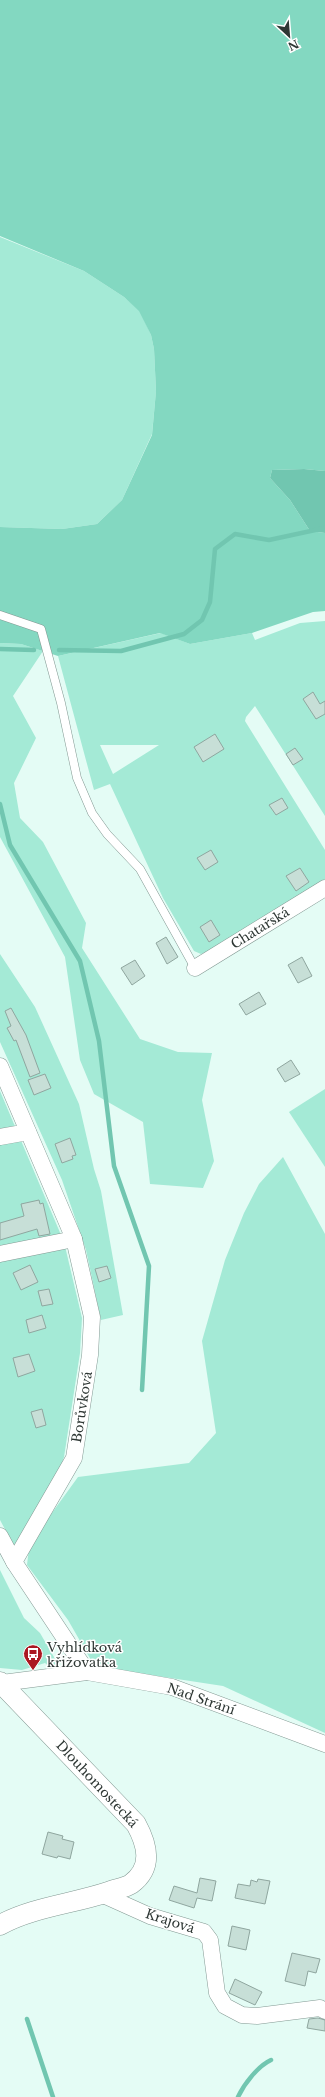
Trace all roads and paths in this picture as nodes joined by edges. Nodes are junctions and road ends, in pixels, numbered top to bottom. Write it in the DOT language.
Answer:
graph roads {
  1 [pos="0,614"];
  2 [pos="325,888"];
  3 [pos="195,968"];
  4 [pos="0,1066"];
  5 [pos="28,1132"];
  6 [pos="0,1137"];
  7 [pos="74,1239"];
  8 [pos="0,1254"];
  9 [pos="0,1536"];
  10 [pos="14,1562"];
  11 [pos="87,1672"];
  12 [pos="1,1682"];
  13 [pos="325,1744"];
  14 [pos="101,1894"];
  15 [pos="0,1925"];
  16 [pos="325,2011"];
  1 -- 3 [label="lane"];
  2 -- 3 [label="street, Chatařská"];
  4 -- 5 [label="street, Borůvková"];
  5 -- 6 [label="street"];
  5 -- 7 [label="street, Borůvková"];
  7 -- 8 [label="street"];
  7 -- 10 [label="street, Borůvková"];
  9 -- 10 [label="street"];
  10 -- 11 [label="street"];
  11 -- 12 [label="street, Nad Strání"];
  11 -- 13 [label="street, Nad Strání"];
  12 -- 14 [label="street, Dlouhomostecká"];
  14 -- 15 [label="street, Dlouhomostecká"];
  14 -- 16 [label="street, Krajová"];
}
